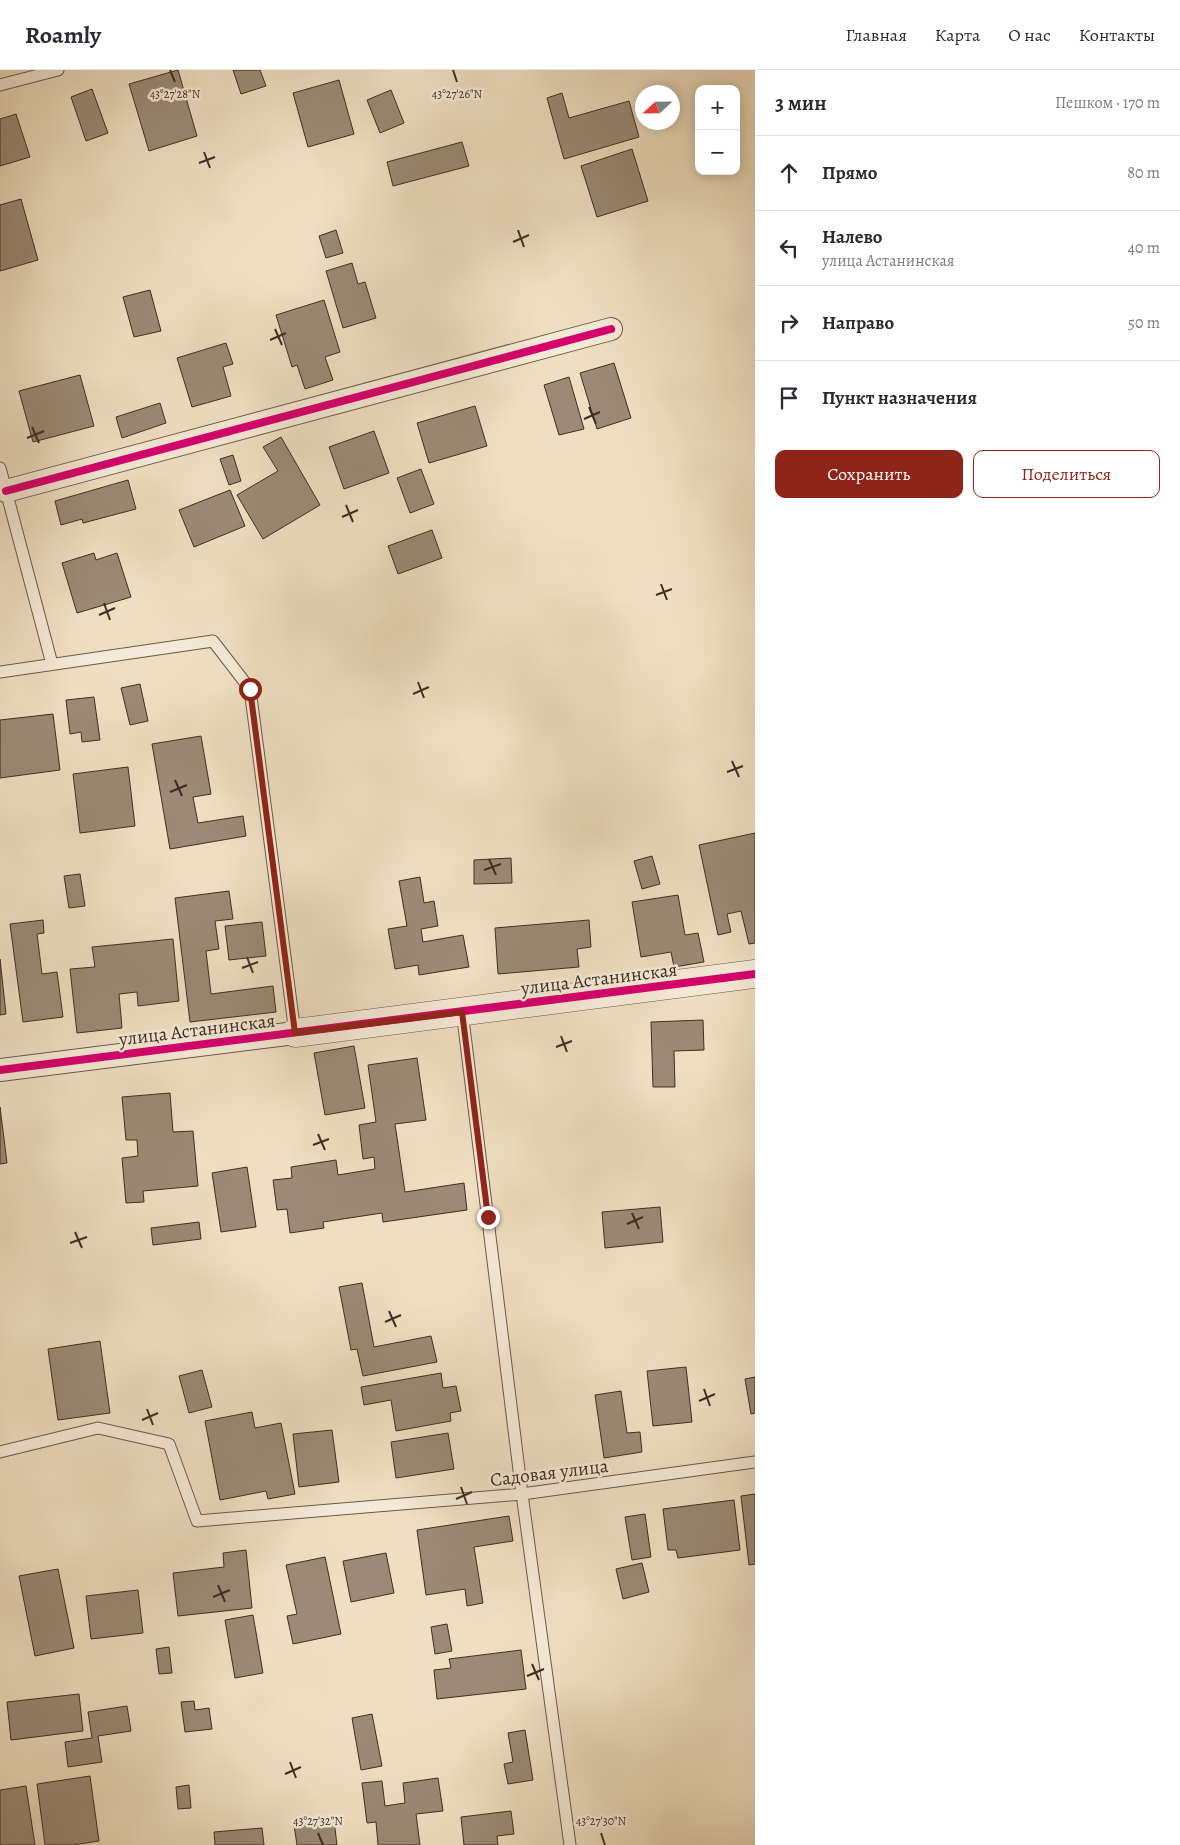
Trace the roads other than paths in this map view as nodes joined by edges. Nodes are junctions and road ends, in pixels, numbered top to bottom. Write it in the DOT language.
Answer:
graph roads {
  1 [pos="58,70"];
  2 [pos="0,85"];
  3 [pos="611,329"];
  4 [pos="0,468"];
  5 [pos="6,492"];
  6 [pos="52,664"];
  7 [pos="0,672"];
  8 [pos="755,974"];
  9 [pos="462,1012"];
  10 [pos="295,1033"];
  11 [pos="0,1070"];
  12 [pos="0,1452"];
  13 [pos="755,1462"];
  14 [pos="522,1494"];
  15 [pos="570,1845"];
  1 -- 2 [label="lane"];
  3 -- 5 [label="street"];
  4 -- 5 [label="lane"];
  5 -- 6 [label="lane"];
  6 -- 7 [label="lane"];
  6 -- 10 [label="lane"];
  8 -- 9 [label="street, улица Астанинская"];
  9 -- 10 [label="street, улица Астанинская"];
  9 -- 14 [label="lane"];
  10 -- 11 [label="street, улица Астанинская"];
  12 -- 14 [label="lane, Садовая улица"];
  13 -- 14 [label="lane, Садовая улица"];
  14 -- 15 [label="lane"];
}
